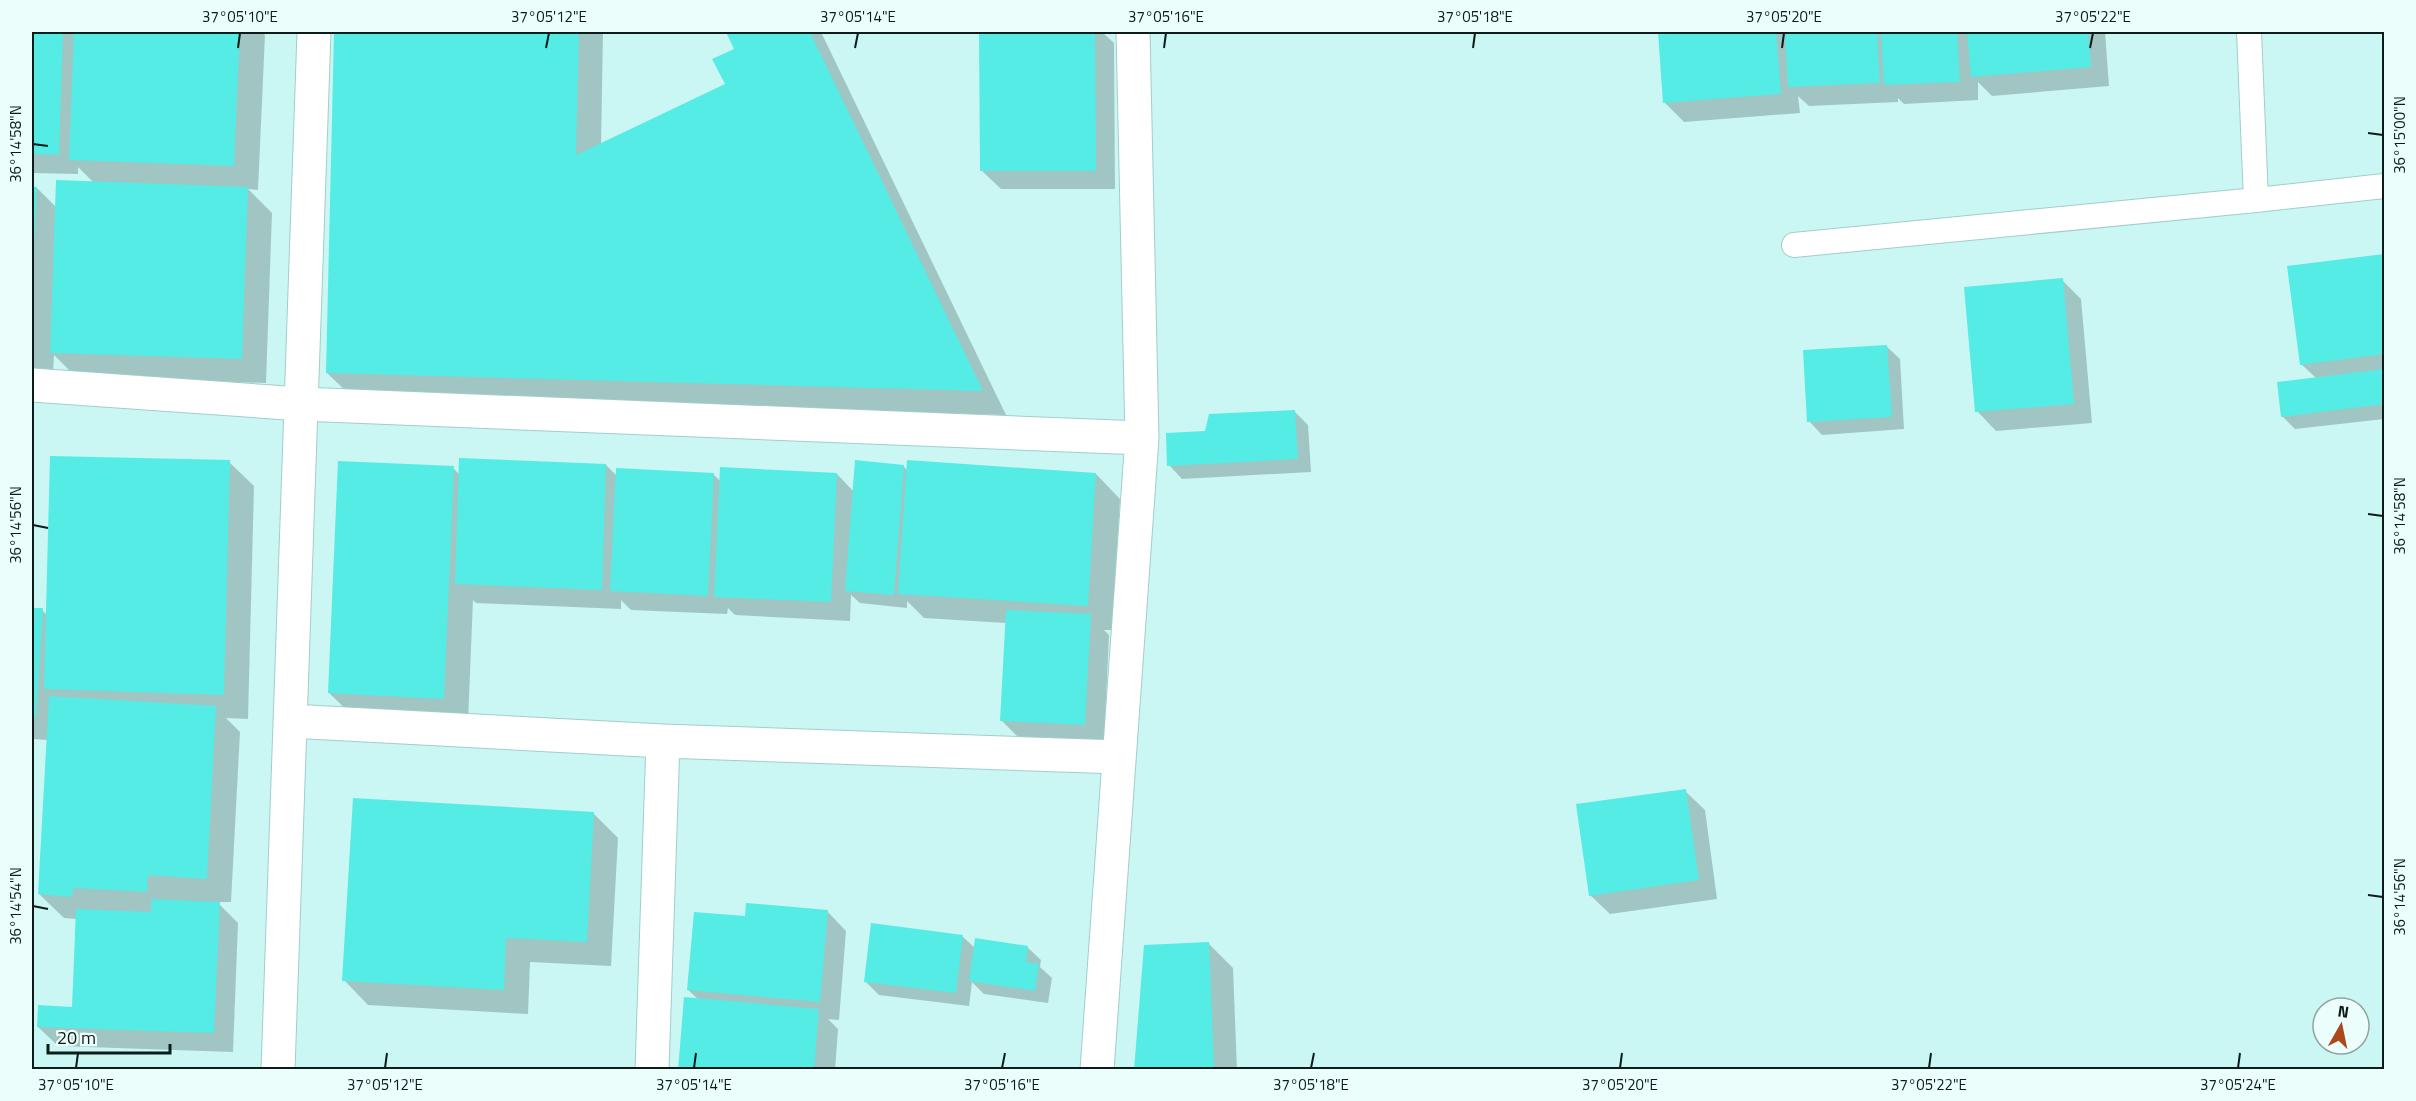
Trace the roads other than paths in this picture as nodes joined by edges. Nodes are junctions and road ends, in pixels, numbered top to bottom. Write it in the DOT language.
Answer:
graph roads {
  1 [pos="314,32"];
  2 [pos="1133,32"];
  3 [pos="2249,32"];
  4 [pos="2385,186"];
  5 [pos="2256,200"];
  6 [pos="1794,245"];
  7 [pos="32,385"];
  8 [pos="301,404"];
  9 [pos="1142,438"];
  10 [pos="290,721"];
  11 [pos="663,741"];
  12 [pos="1119,757"];
  13 [pos="278,1070"];
  14 [pos="652,1070"];
  15 [pos="1097,1070"];
  1 -- 8 [label="street"];
  2 -- 9 [label="street"];
  3 -- 5 [label="lane"];
  4 -- 5 [label="lane"];
  5 -- 6 [label="lane"];
  7 -- 8 [label="street"];
  8 -- 9 [label="street"];
  8 -- 10 [label="street"];
  9 -- 12 [label="street"];
  10 -- 11 [label="street"];
  10 -- 13 [label="street"];
  11 -- 12 [label="street"];
  11 -- 14 [label="street"];
  12 -- 15 [label="street"];
}
